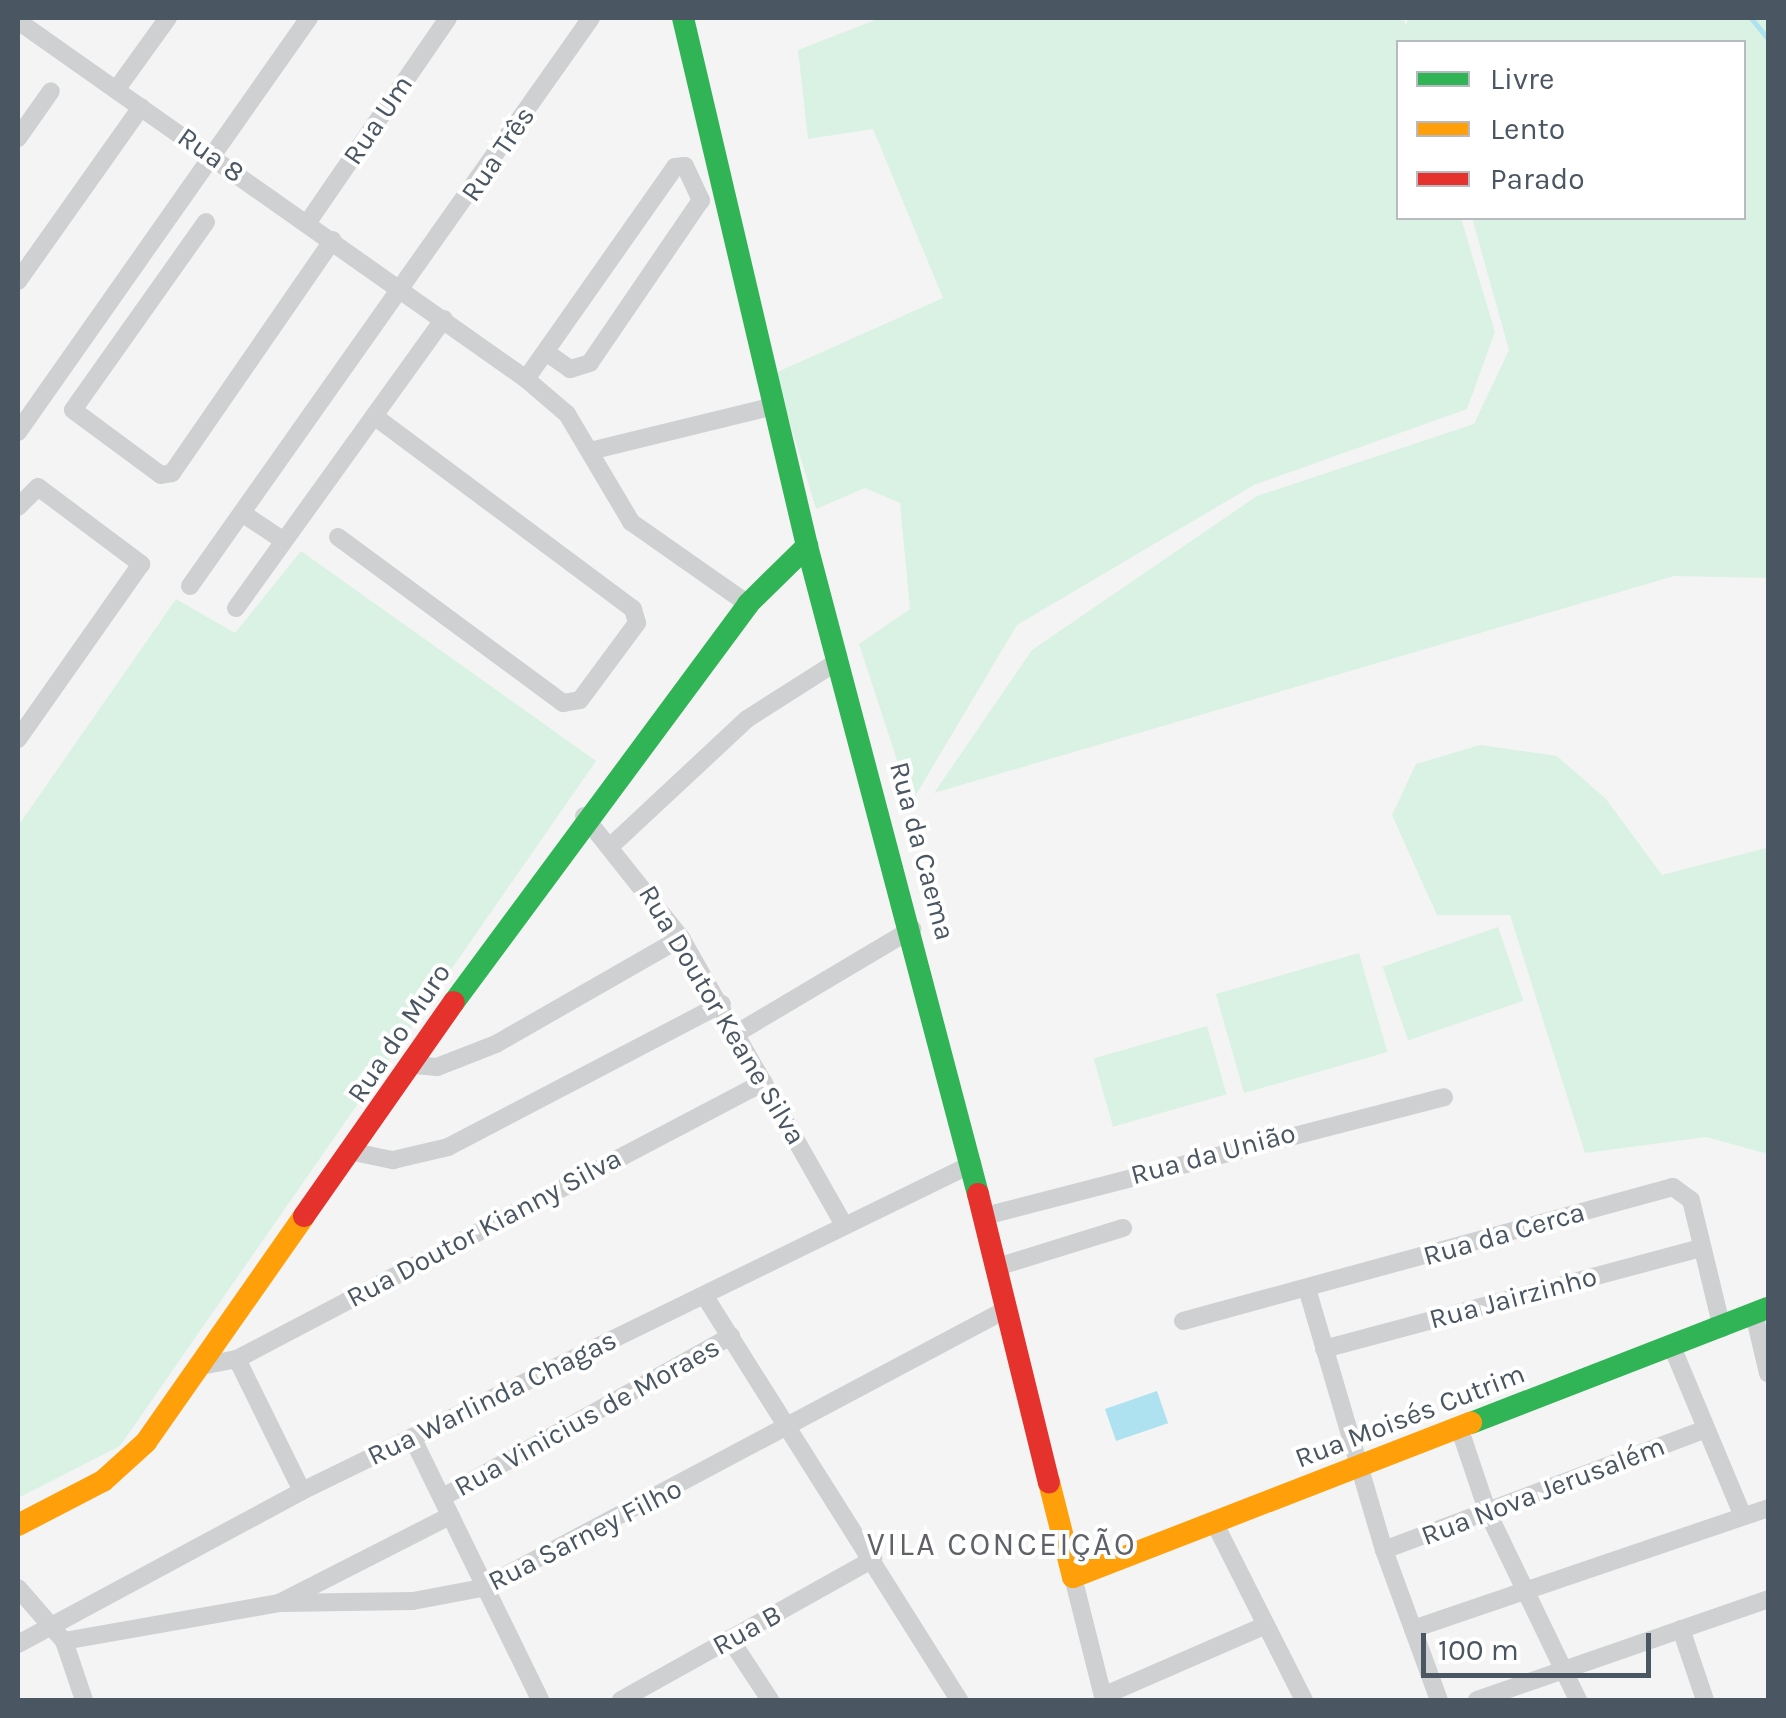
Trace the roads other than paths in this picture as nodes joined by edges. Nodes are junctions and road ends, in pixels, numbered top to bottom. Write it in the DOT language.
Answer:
graph roads {
  1 [pos="168,18"];
  2 [pos="309,18"];
  3 [pos="448,18"];
  4 [pos="591,18"];
  5 [pos="682,18"];
  6 [pos="29,23"];
  7 [pos="116,90"];
  8 [pos="51,91"];
  9 [pos="141,107"];
  10 [pos="18,138"];
  11 [pos="212,156"];
  12 [pos="206,222"];
  13 [pos="308,222"];
  14 [pos="333,240"];
  15 [pos="18,281"];
  16 [pos="404,290"];
  17 [pos="444,319"];
  18 [pos="546,352"];
  19 [pos="526,379"];
  20 [pos="774,406"];
  21 [pos="374,416"];
  22 [pos="18,432"];
  23 [pos="590,451"];
  24 [pos="20,499"];
  25 [pos="242,513"];
  26 [pos="338,537"];
  27 [pos="284,541"];
  28 [pos="808,546"];
  29 [pos="190,586"];
  30 [pos="748,604"];
  31 [pos="236,608"];
  32 [pos="838,661"];
  33 [pos="18,739"];
  34 [pos="584,816"];
  35 [pos="614,844"];
  36 [pos="912,929"];
  37 [pos="681,938"];
  38 [pos="722,1004"];
  39 [pos="736,1032"];
  40 [pos="414,1065"];
  41 [pos="764,1082"];
  42 [pos="1444,1097"];
  43 [pos="354,1152"];
  44 [pos="972,1164"];
  45 [pos="985,1216"];
  46 [pos="844,1225"];
  47 [pos="1123,1228"];
  48 [pos="1702,1248"];
  49 [pos="997,1267"];
  50 [pos="1308,1292"];
  51 [pos="704,1295"];
  52 [pos="1007,1309"];
  53 [pos="1761,1311"];
  54 [pos="1183,1321"];
  55 [pos="1722,1328"];
  56 [pos="731,1336"];
  57 [pos="1324,1349"];
  58 [pos="1673,1349"];
  59 [pos="237,1359"];
  60 [pos="201,1366"];
  61 [pos="1768,1373"];
  62 [pos="792,1426"];
  63 [pos="1460,1427"];
  64 [pos="1701,1431"];
  65 [pos="412,1437"];
  66 [pos="1358,1467"];
  67 [pos="302,1491"];
  68 [pos="443,1498"];
  69 [pos="1768,1508"];
  70 [pos="1488,1513"];
  71 [pos="1742,1514"];
  72 [pos="450,1516"];
  73 [pos="1215,1524"];
  74 [pos="18,1526"];
  75 [pos="1384,1550"];
  76 [pos="872,1559"];
  77 [pos="1072,1577"];
  78 [pos="18,1588"];
  79 [pos="482,1588"];
  80 [pos="1527,1590"];
  81 [pos="1768,1599"];
  82 [pos="279,1603"];
  83 [pos="52,1625"];
  84 [pos="1264,1626"];
  85 [pos="1413,1629"];
  86 [pos="1682,1630"];
  87 [pos="730,1639"];
  88 [pos="64,1641"];
  89 [pos="18,1644"];
  90 [pos="1566,1670"];
  91 [pos="1103,1698"];
  92 [pos="84,1700"];
  93 [pos="540,1700"];
  94 [pos="620,1700"];
  95 [pos="770,1700"];
  96 [pos="959,1700"];
  97 [pos="1304,1700"];
  98 [pos="1440,1700"];
  99 [pos="1477,1700"];
  100 [pos="1578,1700"];
  101 [pos="1706,1700"];
  1 -- 7 [label="street"];
  2 -- 11 [label="street"];
  3 -- 13 [label="street, Rua Um"];
  4 -- 16 [label="street, Rua Três"];
  5 -- 20 [label="street, Rua da Caema"];
  6 -- 7 [label="street, Rua 8"];
  7 -- 9 [label="street, Rua 8"];
  8 -- 10 [label="street"];
  9 -- 11 [label="street, Rua 8"];
  9 -- 15 [label="street"];
  11 -- 13 [label="street, Rua 8"];
  11 -- 22 [label="street"];
  12 -- 14 [label="street"];
  13 -- 14 [label="street, Rua 8"];
  14 -- 16 [label="street, Rua 8"];
  16 -- 17 [label="street, Rua 8"];
  16 -- 25 [label="street, Rua Três"];
  17 -- 19 [label="street, Rua 8"];
  17 -- 21 [label="street"];
  18 -- 18 [label="street"];
  18 -- 19 [label="street"];
  19 -- 23 [label="street, Rua 8"];
  20 -- 23 [label="street"];
  20 -- 28 [label="street, Rua da Caema"];
  21 -- 26 [label="street"];
  21 -- 27 [label="street"];
  23 -- 30 [label="street, Rua 8"];
  24 -- 33 [label="street"];
  25 -- 27 [label="street"];
  25 -- 29 [label="street, Rua Três"];
  27 -- 31 [label="street"];
  28 -- 30 [label="street, Rua do Muro"];
  28 -- 32 [label="street, Rua da Caema"];
  30 -- 34 [label="street, Rua do Muro"];
  32 -- 35 [label="street"];
  32 -- 36 [label="street, Rua da Caema"];
  34 -- 35 [label="street, Rua Doutor Keane Silva"];
  34 -- 40 [label="street, Rua do Muro"];
  35 -- 37 [label="street, Rua Doutor Keane Silva"];
  36 -- 39 [label="street"];
  36 -- 44 [label="street, Rua da Caema"];
  37 -- 38 [label="street, Rua Doutor Keane Silva"];
  37 -- 40 [label="street"];
  38 -- 39 [label="street, Rua Doutor Keane Silva"];
  38 -- 43 [label="street"];
  39 -- 41 [label="street, Rua Doutor Keane Silva"];
  40 -- 43 [label="street, Rua do Muro"];
  41 -- 46 [label="street, Rua Doutor Keane Silva"];
  41 -- 59 [label="street, Rua Doutor Kianny Silva"];
  42 -- 45 [label="street, Rua da União"];
  43 -- 60 [label="street, Rua do Muro"];
  44 -- 45 [label="street, Rua da Caema"];
  44 -- 46 [label="street, Rua Warlinda Chagas"];
  45 -- 49 [label="street, Rua da Caema"];
  46 -- 51 [label="street, Rua Warlinda Chagas"];
  47 -- 49 [label="street"];
  48 -- 50 [label="street, Rua da Cerca"];
  48 -- 55 [label="street, Rua da Cerca"];
  48 -- 57 [label="street, Rua Jairzinho"];
  49 -- 52 [label="street, Rua da Caema"];
  50 -- 54 [label="street, Rua da Cerca"];
  50 -- 57 [label="street"];
  51 -- 56 [label="street"];
  51 -- 65 [label="street, Rua Warlinda Chagas"];
  52 -- 62 [label="street, Rua Sarney Filho"];
  52 -- 77 [label="street, Rua da Caema"];
  53 -- 55 [label="street, Rua Moisés Cutrim"];
  53 -- 61 [label="street"];
  55 -- 58 [label="street, Rua Moisés Cutrim"];
  56 -- 62 [label="street"];
  56 -- 68 [label="street, Rua Vinicius de Moraes"];
  57 -- 66 [label="street"];
  58 -- 63 [label="street, Rua Moisés Cutrim"];
  58 -- 64 [label="street"];
  59 -- 60 [label="street, Rua Doutor Kianny Silva"];
  59 -- 67 [label="street"];
  60 -- 74 [label="street, Rua do Muro"];
  62 -- 76 [label="street"];
  62 -- 79 [label="street, Rua Sarney Filho"];
  63 -- 66 [label="street, Rua Moisés Cutrim"];
  63 -- 70 [label="street"];
  64 -- 70 [label="street, Rua Nova Jerusalém"];
  64 -- 71 [label="street"];
  65 -- 67 [label="street, Rua Warlinda Chagas"];
  65 -- 68 [label="street"];
  66 -- 73 [label="street, Rua Moisés Cutrim"];
  66 -- 75 [label="street"];
  67 -- 83 [label="street, Rua Warlinda Chagas"];
  68 -- 72 [label="street"];
  69 -- 71 [label="street"];
  70 -- 75 [label="street, Rua Nova Jerusalém"];
  70 -- 80 [label="street"];
  71 -- 80 [label="street"];
  72 -- 79 [label="street"];
  72 -- 82 [label="street, Rua Vinicius de Moraes"];
  73 -- 77 [label="street, Rua Moisés Cutrim"];
  73 -- 84 [label="street"];
  75 -- 85 [label="street"];
  76 -- 87 [label="street, Rua B"];
  76 -- 96 [label="street"];
  77 -- 91 [label="street, Rua da Caema"];
  78 -- 83 [label="street"];
  79 -- 82 [label="street, Rua Sarney Filho"];
  79 -- 93 [label="street"];
  80 -- 85 [label="street"];
  80 -- 90 [label="street"];
  81 -- 86 [label="street"];
  82 -- 88 [label="street, Rua Sarney Filho"];
  83 -- 88 [label="street"];
  83 -- 89 [label="street, Rua Warlinda Chagas"];
  84 -- 91 [label="street"];
  84 -- 97 [label="street"];
  85 -- 98 [label="street"];
  86 -- 90 [label="street"];
  86 -- 101 [label="street"];
  87 -- 94 [label="street, Rua B"];
  87 -- 95 [label="street"];
  88 -- 92 [label="street"];
  90 -- 99 [label="street"];
  90 -- 100 [label="street"];
}
